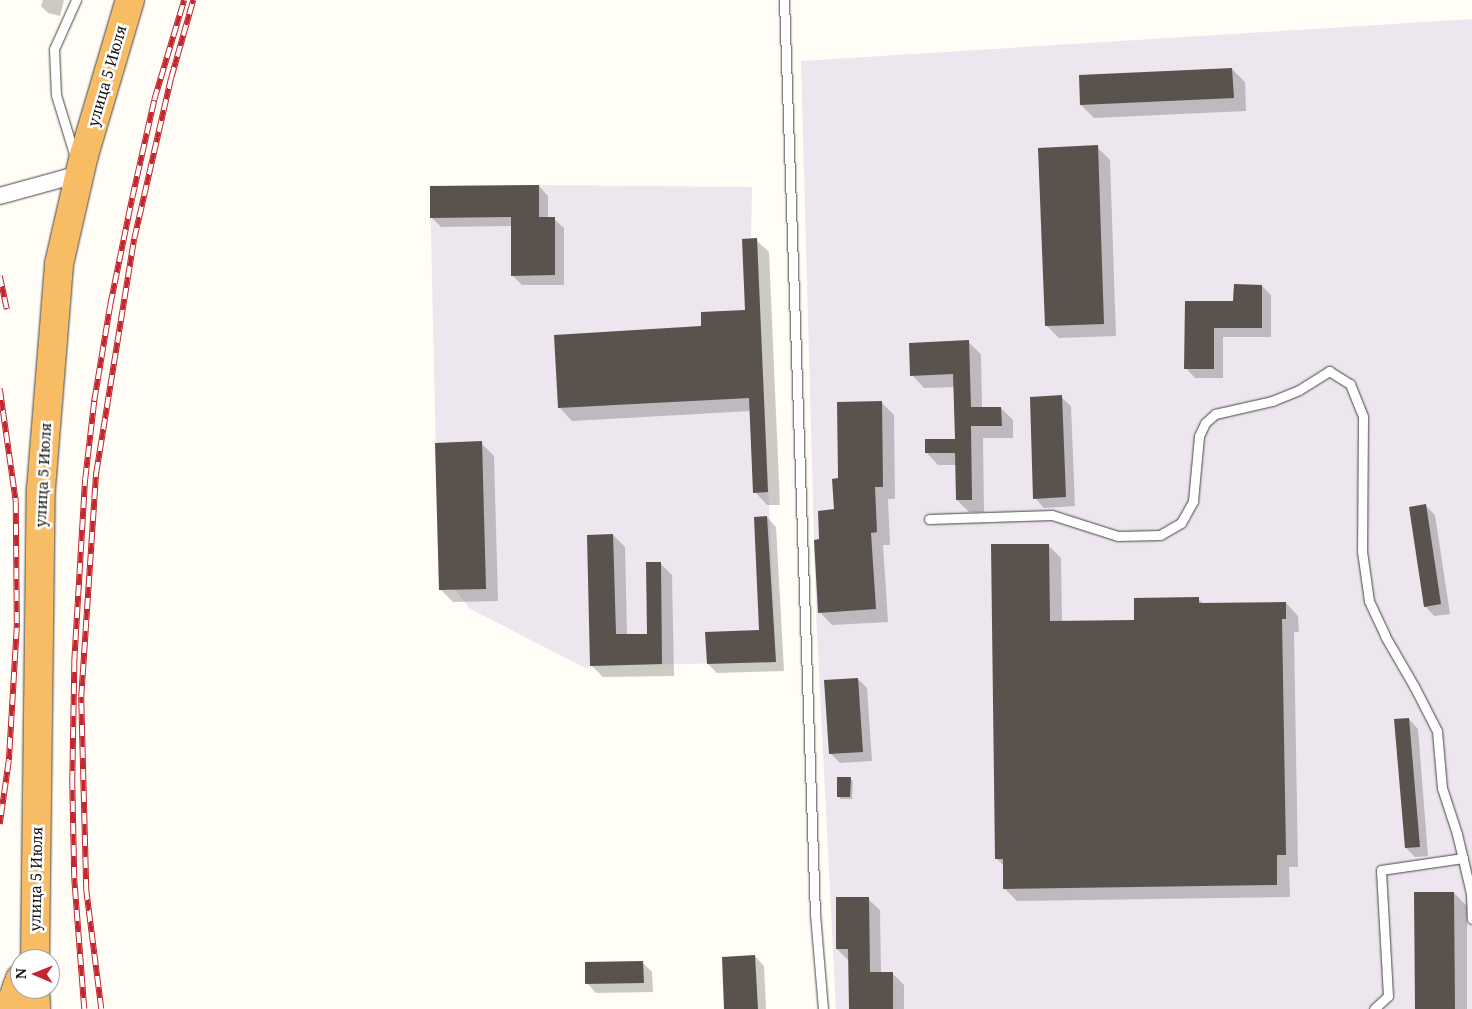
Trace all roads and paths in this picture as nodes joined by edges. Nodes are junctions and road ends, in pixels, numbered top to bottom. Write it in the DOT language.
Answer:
graph roads {
  1 [pos="76,0"];
  2 [pos="130,0"];
  3 [pos="784,0"];
  4 [pos="80,174"];
  5 [pos="0,196"];
  6 [pos="929,519"];
  7 [pos="1463,858"];
  8 [pos="1472,919"];
  9 [pos="36,926"];
  10 [pos="29,949"];
  11 [pos="35,949"];
  12 [pos="823,1009"];
  13 [pos="1374,1009"];
  1 -- 4 [label="lane"];
  2 -- 4 [label="highway, улица 5 Июля"];
  3 -- 12 [label="lane"];
  4 -- 5 [label="street"];
  4 -- 9 [label="highway, улица 5 Июля"];
  6 -- 7 [label="lane"];
  7 -- 8 [label="lane"];
  7 -- 13 [label="lane"];
  9 -- 10 [label="highway"];
  9 -- 11 [label="highway, улица 5 Июля"];
}
